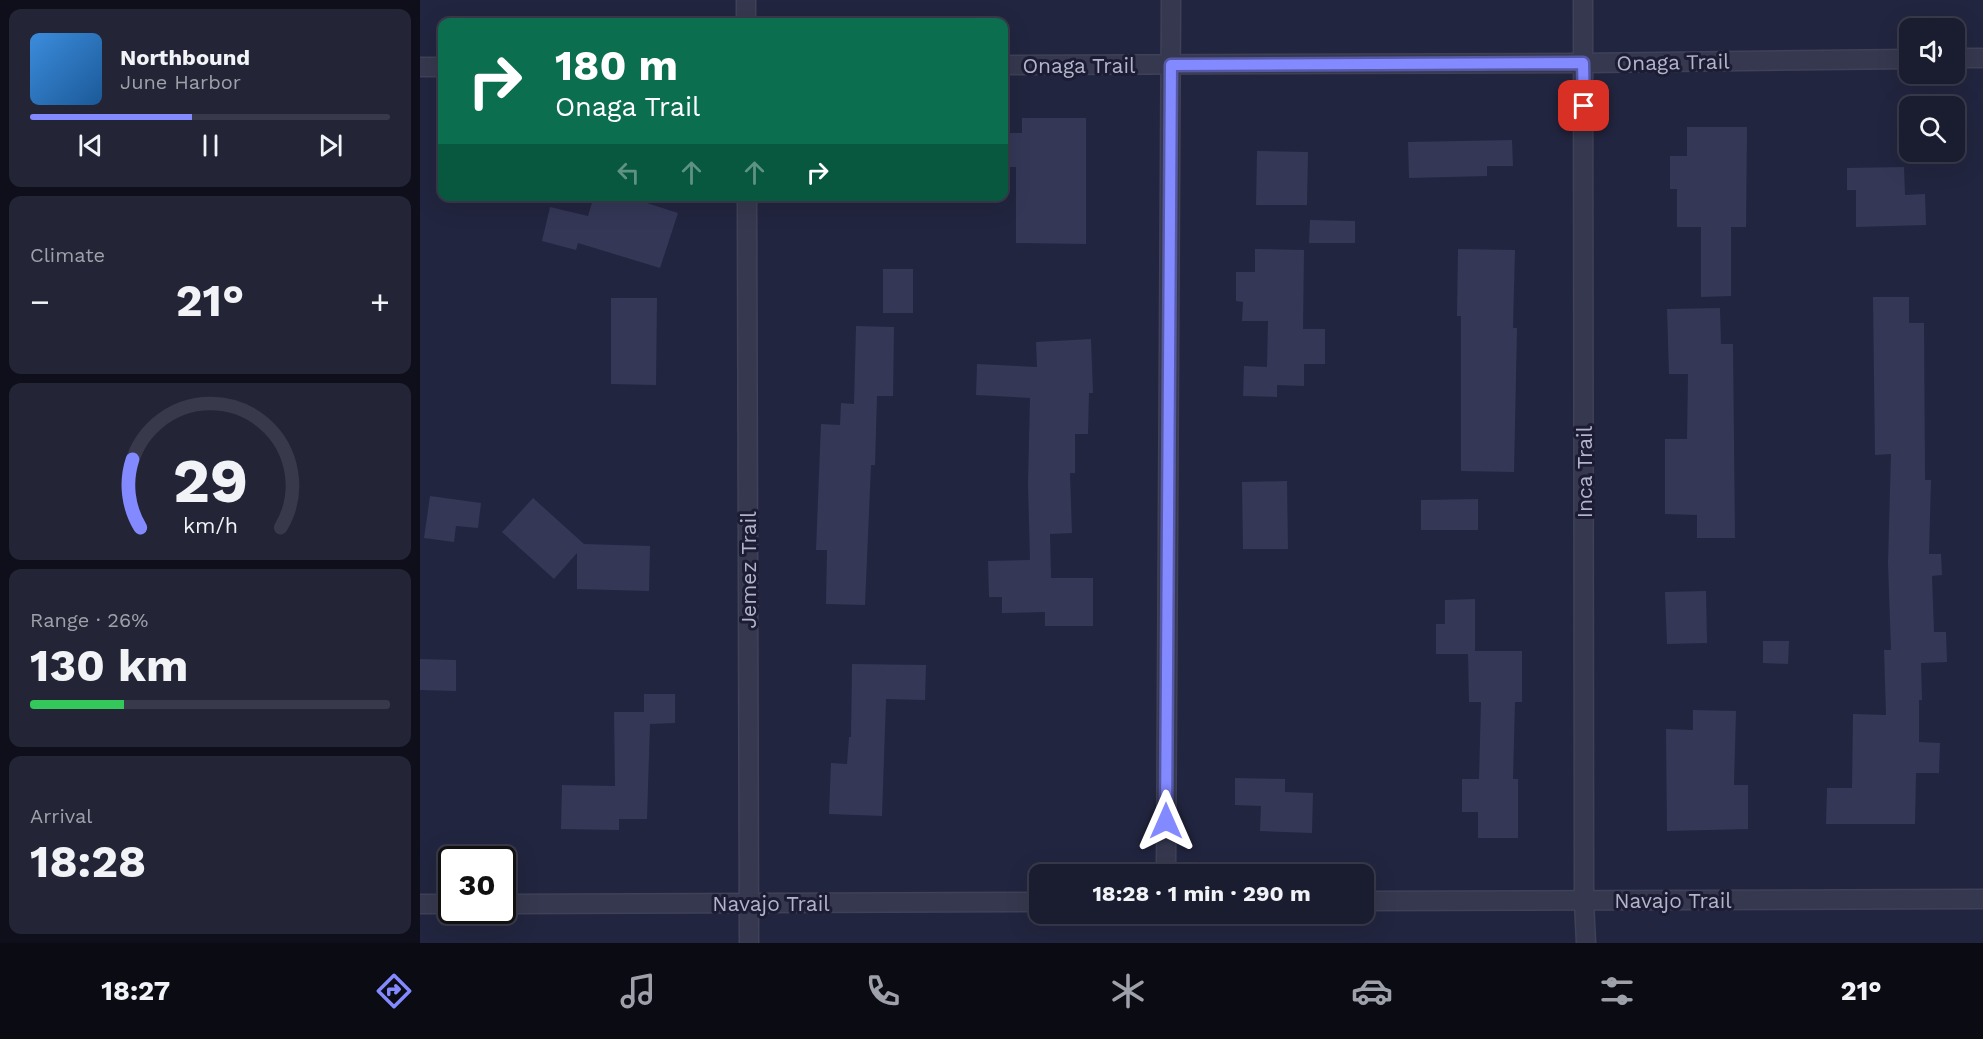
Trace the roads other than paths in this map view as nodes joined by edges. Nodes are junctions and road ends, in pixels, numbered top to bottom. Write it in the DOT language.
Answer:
graph roads {
  1 [pos="746,0"];
  2 [pos="1171,0"];
  3 [pos="1583,0"];
  4 [pos="746,18"];
  5 [pos="1965,58"];
  6 [pos="1983,58"];
  7 [pos="1899,59"];
  8 [pos="1583,63"];
  9 [pos="1008,65"];
  10 [pos="1171,65"];
  11 [pos="420,67"];
  12 [pos="438,67"];
  13 [pos="747,201"];
  14 [pos="1166,864"];
  15 [pos="1983,898"];
  16 [pos="1584,901"];
  17 [pos="1029,902"];
  18 [pos="1374,902"];
  19 [pos="420,904"];
  20 [pos="438,904"];
  21 [pos="516,904"];
  22 [pos="749,904"];
  23 [pos="749,943"];
  24 [pos="1586,943"];
  1 -- 4 [label="street"];
  2 -- 10 [label="street"];
  3 -- 8 [label="street, Inca Trail"];
  5 -- 6 [label="street"];
  7 -- 8 [label="street, Onaga Trail"];
  8 -- 10 [label="street, Onaga Trail"];
  8 -- 16 [label="street, Inca Trail"];
  9 -- 10 [label="street, Onaga Trail"];
  10 -- 14 [label="street"];
  11 -- 12 [label="street"];
  13 -- 22 [label="street, Jemez Trail"];
  15 -- 16 [label="street, Navajo Trail"];
  16 -- 18 [label="street, Navajo Trail"];
  16 -- 24 [label="street, Inca Trail"];
  17 -- 22 [label="street, Navajo Trail"];
  19 -- 20 [label="street"];
  21 -- 22 [label="street, Navajo Trail"];
  22 -- 23 [label="street, Jemez Trail"];
}
